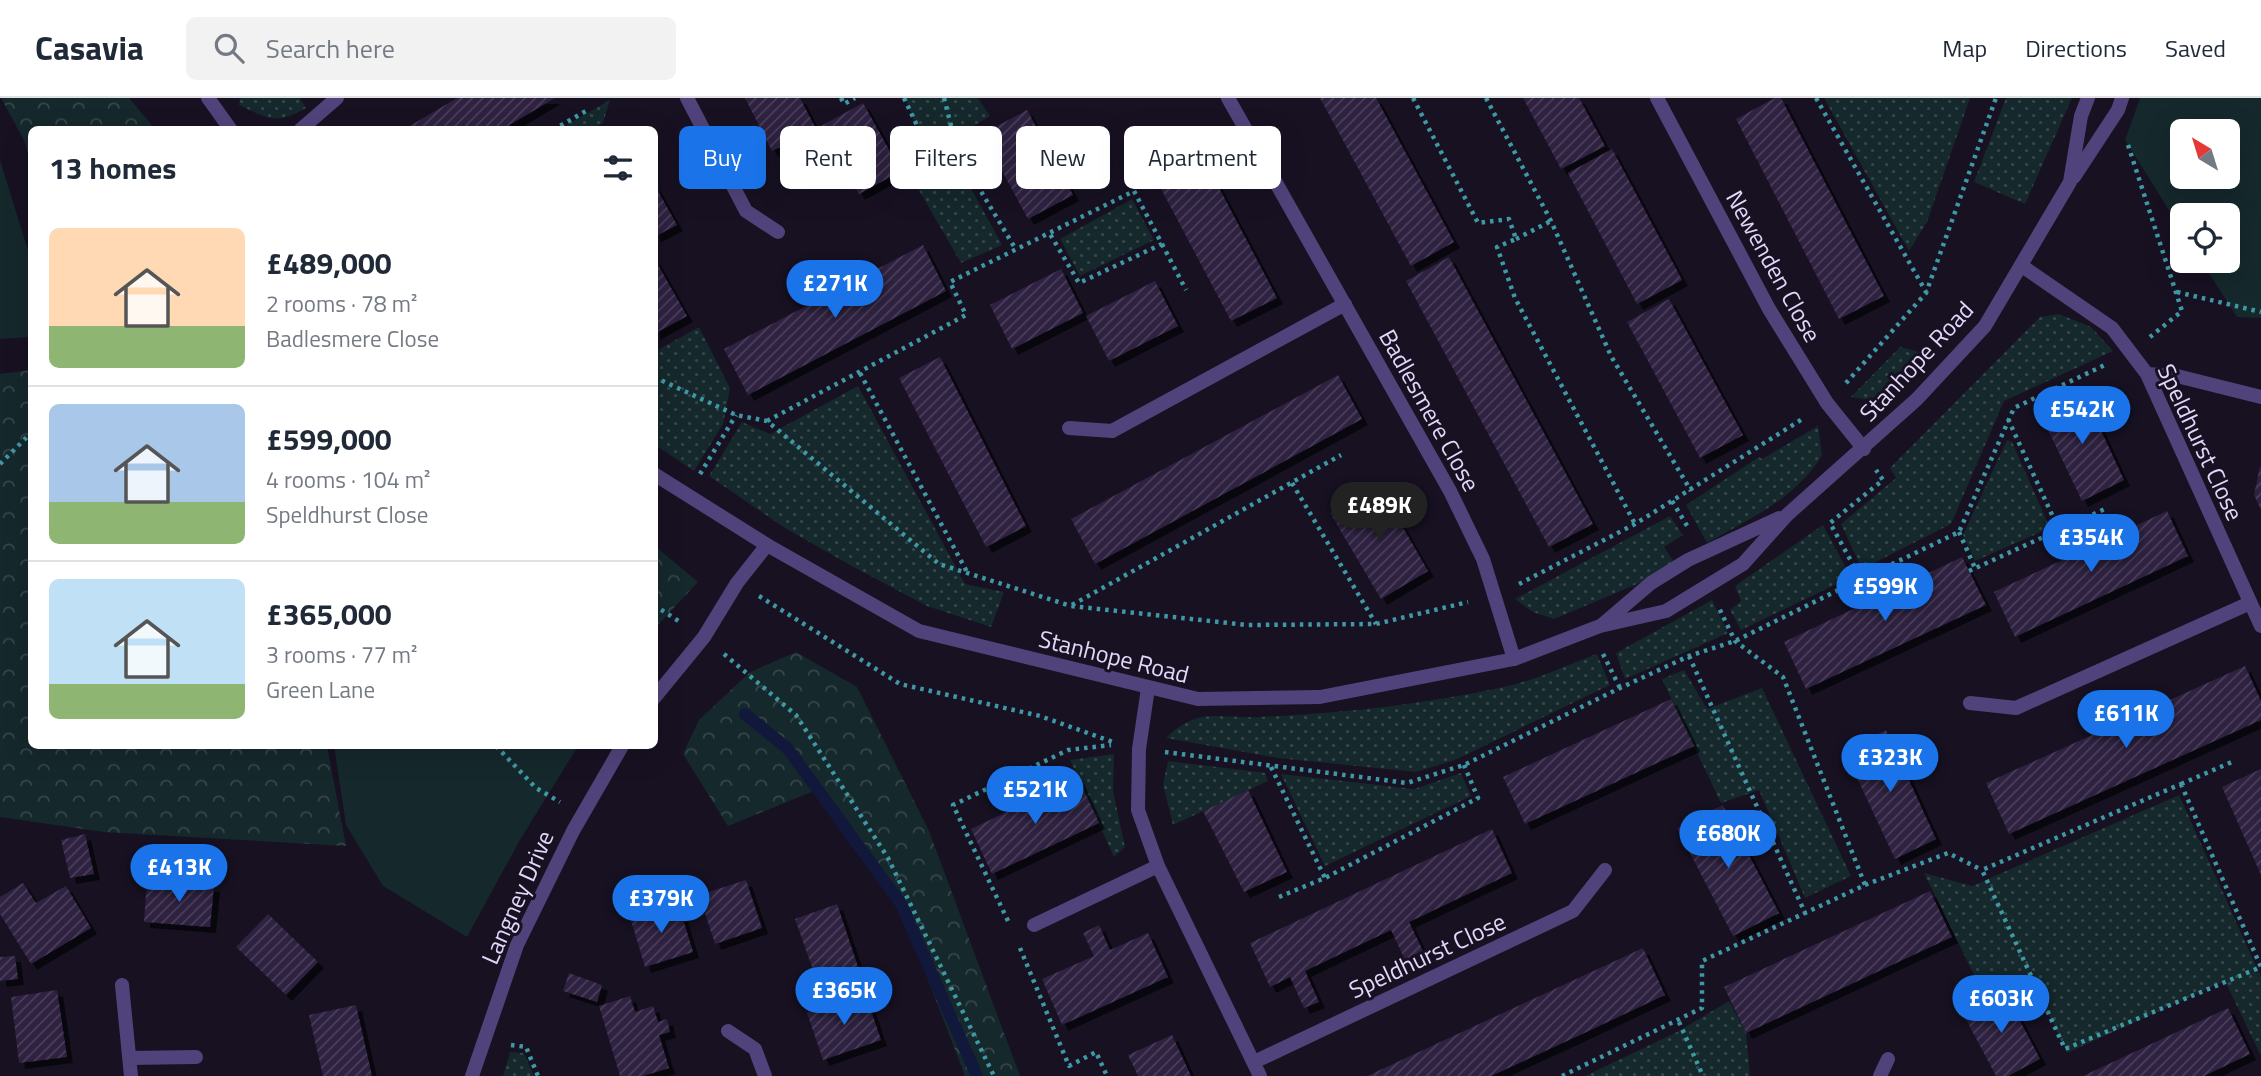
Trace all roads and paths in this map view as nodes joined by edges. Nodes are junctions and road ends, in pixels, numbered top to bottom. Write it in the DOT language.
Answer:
graph roads {
  1 [pos="208,98"];
  2 [pos="337,98"];
  3 [pos="687,98"];
  4 [pos="841,98"];
  5 [pos="855,98"];
  6 [pos="904,98"];
  7 [pos="944,98"];
  8 [pos="1227,98"];
  9 [pos="1413,98"];
  10 [pos="1486,98"];
  11 [pos="1657,98"];
  12 [pos="1816,98"];
  13 [pos="1996,98"];
  14 [pos="2088,98"];
  15 [pos="2122,98"];
  16 [pos="586,111"];
  17 [pos="228,126"];
  18 [pos="305,126"];
  19 [pos="560,126"];
  20 [pos="917,126"];
  21 [pos="951,126"];
  22 [pos="2127,143"];
  23 [pos="2070,182"];
  24 [pos="980,189"];
  25 [pos="1551,221"];
  26 [pos="778,232"];
  27 [pos="1050,234"];
  28 [pos="1516,239"];
  29 [pos="1162,244"];
  30 [pos="1015,248"];
  31 [pos="2022,265"];
  32 [pos="1186,290"];
  33 [pos="2176,292"];
  34 [pos="1926,293"];
  35 [pos="1345,304"];
  36 [pos="2261,312"];
  37 [pos="2131,352"];
  38 [pos="860,373"];
  39 [pos="2147,374"];
  40 [pos="658,379"];
  41 [pos="2261,397"];
  42 [pos="1827,403"];
  43 [pos="736,415"];
  44 [pos="2007,418"];
  45 [pos="767,421"];
  46 [pos="1069,428"];
  47 [pos="28,436"];
  48 [pos="1863,449"];
  49 [pos="1341,455"];
  50 [pos="0,464"];
  51 [pos="658,477"];
  52 [pos="1292,483"];
  53 [pos="1691,491"];
  54 [pos="687,496"];
  55 [pos="2107,508"];
  56 [pos="1787,515"];
  57 [pos="1635,524"];
  58 [pos="2059,530"];
  59 [pos="1959,532"];
  60 [pos="767,545"];
  61 [pos="967,572"];
  62 [pos="1861,579"];
  63 [pos="737,583"];
  64 [pos="1495,596"];
  65 [pos="2250,603"];
  66 [pos="1071,606"];
  67 [pos="658,608"];
  68 [pos="1376,624"];
  69 [pos="2261,626"];
  70 [pos="1596,629"];
  71 [pos="704,637"];
  72 [pos="1735,641"];
  73 [pos="1689,656"];
  74 [pos="1514,659"];
  75 [pos="1148,688"];
  76 [pos="1620,688"];
  77 [pos="658,693"];
  78 [pos="1970,703"];
  79 [pos="499,749"];
  80 [pos="620,749"];
  81 [pos="1139,750"];
  82 [pos="2232,762"];
  83 [pos="1464,765"];
  84 [pos="1271,767"];
  85 [pos="2181,784"];
  86 [pos="581,815"];
  87 [pos="1158,866"];
  88 [pos="1605,870"];
  89 [pos="1982,870"];
  90 [pos="1325,878"];
  91 [pos="1864,885"];
  92 [pos="1279,897"];
  93 [pos="1805,912"];
  94 [pos="1034,925"];
  95 [pos="1013,934"];
  96 [pos="1018,946"];
  97 [pos="2261,967"];
  98 [pos="122,985"];
  99 [pos="1679,1022"];
  100 [pos="729,1031"];
  101 [pos="483,1040"];
  102 [pos="196,1057"];
  103 [pos="129,1058"];
  104 [pos="1888,1059"];
  105 [pos="1254,1062"];
  106 [pos="131,1076"];
  107 [pos="472,1076"];
  108 [pos="538,1076"];
  109 [pos="765,1076"];
  110 [pos="994,1076"];
  111 [pos="1107,1076"];
  112 [pos="1260,1076"];
  113 [pos="1562,1076"];
  114 [pos="1703,1076"];
  115 [pos="1880,1076"];
  1 -- 17 [label="street"];
  2 -- 18 [label="street"];
  3 -- 26 [label="street"];
  4 -- 5 [label="path"];
  6 -- 20 [label="path"];
  7 -- 21 [label="path"];
  8 -- 35 [label="street, Badlesmere Close"];
  9 -- 28 [label="path"];
  10 -- 25 [label="path"];
  11 -- 42 [label="street, Newenden Close"];
  12 -- 34 [label="path"];
  13 -- 34 [label="path"];
  14 -- 23 [label="street, Stanhope Road"];
  15 -- 23 [label="street"];
  16 -- 19 [label="path"];
  22 -- 33 [label="path"];
  23 -- 31 [label="street, Stanhope Road"];
  24 -- 30 [label="path"];
  25 -- 28 [label="path"];
  25 -- 53 [label="path"];
  27 -- 29 [label="path"];
  27 -- 29 [label="path"];
  27 -- 30 [label="path"];
  28 -- 57 [label="path"];
  29 -- 32 [label="path"];
  30 -- 38 [label="path"];
  31 -- 37 [label="street, Speldhurst Close"];
  31 -- 48 [label="street, Stanhope Road"];
  33 -- 36 [label="path"];
  33 -- 37 [label="path"];
  34 -- 42 [label="path"];
  35 -- 46 [label="street"];
  35 -- 64 [label="street, Badlesmere Close"];
  37 -- 39 [label="street, Speldhurst Close"];
  37 -- 44 [label="path"];
  38 -- 45 [label="path"];
  38 -- 61 [label="path"];
  39 -- 41 [label="street"];
  39 -- 65 [label="street, Speldhurst Close"];
  40 -- 43 [label="path"];
  42 -- 48 [label="street, Newenden Close"];
  42 -- 53 [label="path"];
  43 -- 45 [label="path"];
  43 -- 54 [label="path"];
  44 -- 58 [label="path"];
  44 -- 59 [label="path"];
  45 -- 61 [label="path"];
  47 -- 50 [label="path"];
  48 -- 56 [label="street, Stanhope Road"];
  48 -- 62 [label="path"];
  49 -- 52 [label="path"];
  51 -- 54 [label="street, Stanhope Road"];
  52 -- 66 [label="path"];
  52 -- 68 [label="path"];
  53 -- 57 [label="path"];
  54 -- 60 [label="street, Stanhope Road"];
  55 -- 58 [label="path"];
  56 -- 70 [label="street, Stanhope Road"];
  56 -- 70 [label="street, Stanhope Road"];
  57 -- 64 [label="path"];
  58 -- 59 [label="path"];
  59 -- 62 [label="path"];
  60 -- 63 [label="street"];
  60 -- 75 [label="street, Stanhope Road"];
  61 -- 66 [label="path"];
  62 -- 72 [label="path"];
  63 -- 71 [label="street"];
  63 -- 95 [label="path"];
  64 -- 68 [label="path"];
  64 -- 74 [label="street, Badlesmere Close"];
  65 -- 69 [label="street, Speldhurst Close"];
  65 -- 78 [label="street"];
  66 -- 68 [label="path"];
  67 -- 71 [label="path"];
  70 -- 74 [label="street, Stanhope Road"];
  70 -- 76 [label="path"];
  71 -- 77 [label="street"];
  71 -- 110 [label="path"];
  72 -- 73 [label="path"];
  72 -- 91 [label="path"];
  73 -- 76 [label="path"];
  73 -- 93 [label="path"];
  74 -- 75 [label="street, Stanhope Road"];
  75 -- 81 [label="street"];
  76 -- 83 [label="path"];
  79 -- 86 [label="path"];
  80 -- 86 [label="street, Langney Drive"];
  81 -- 84 [label="path"];
  81 -- 87 [label="street"];
  82 -- 85 [label="path"];
  83 -- 84 [label="path"];
  83 -- 90 [label="path"];
  84 -- 90 [label="path"];
  85 -- 89 [label="path"];
  85 -- 97 [label="path"];
  86 -- 101 [label="street, Langney Drive"];
  87 -- 94 [label="street"];
  87 -- 105 [label="street"];
  88 -- 105 [label="street, Speldhurst Close"];
  89 -- 91 [label="path"];
  89 -- 97 [label="path"];
  90 -- 92 [label="path"];
  91 -- 93 [label="path"];
  93 -- 99 [label="path"];
  96 -- 111 [label="path"];
  98 -- 103 [label="street"];
  99 -- 113 [label="path"];
  99 -- 114 [label="path"];
  100 -- 109 [label="street"];
  101 -- 107 [label="street, Langney Drive"];
  101 -- 108 [label="path"];
  102 -- 103 [label="street"];
  103 -- 106 [label="street"];
  104 -- 115 [label="street"];
  105 -- 112 [label="street"];
}
